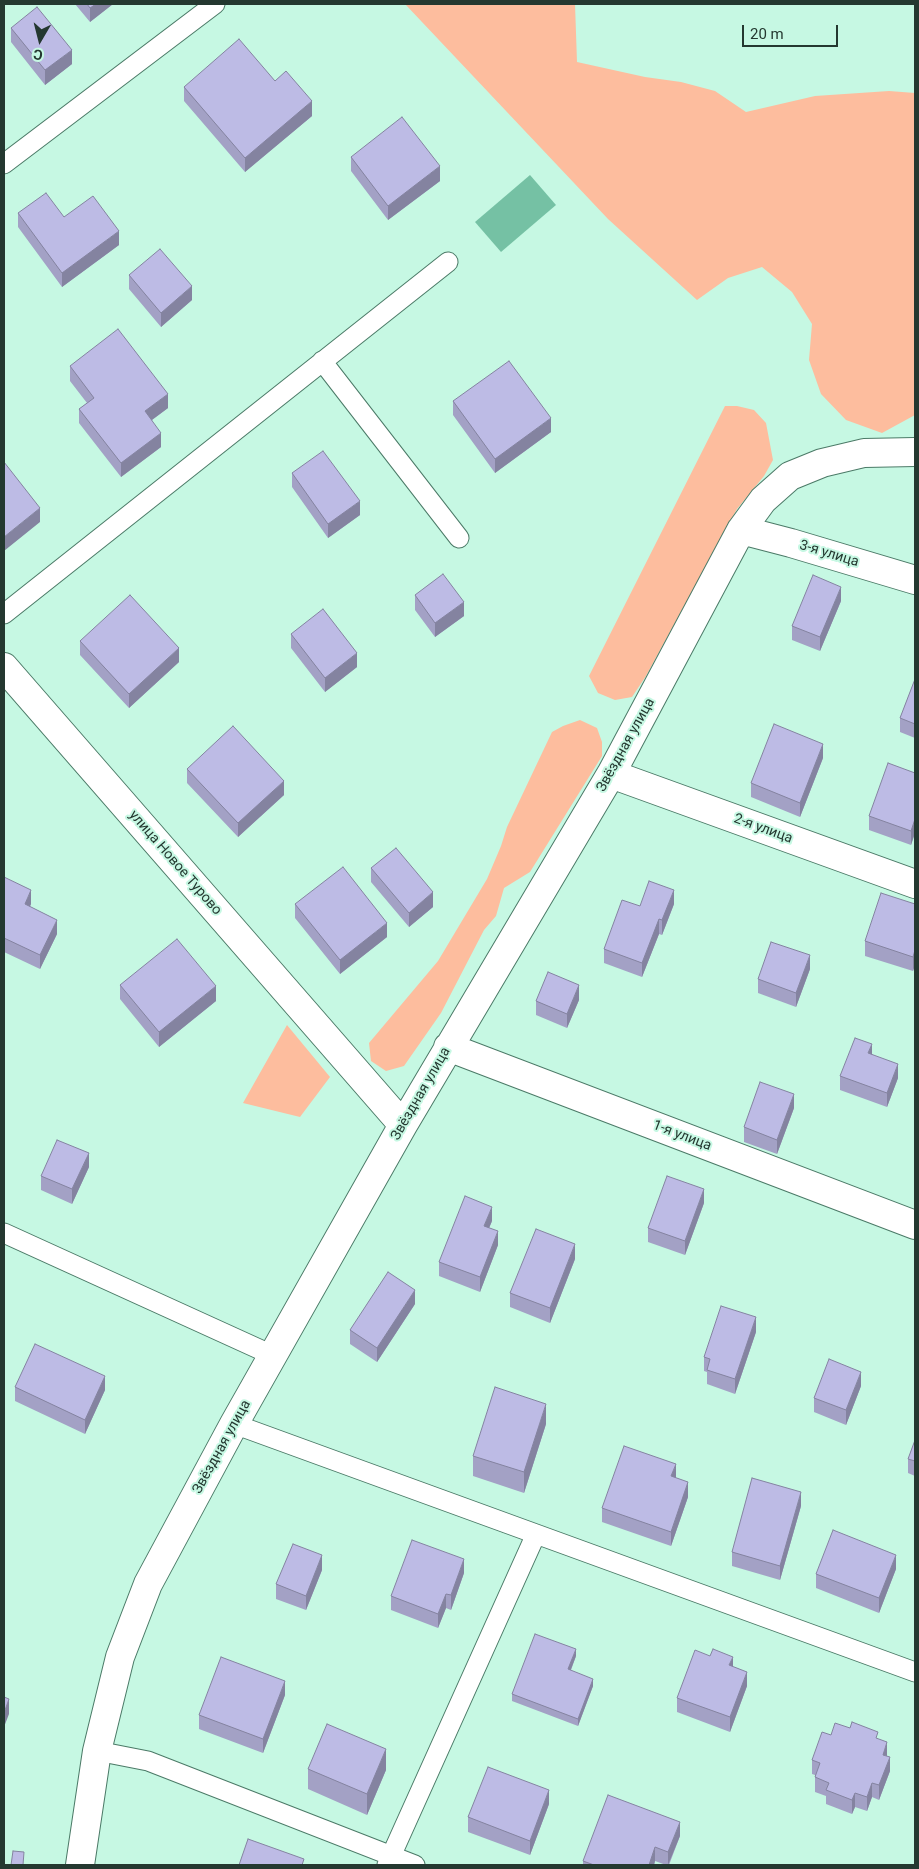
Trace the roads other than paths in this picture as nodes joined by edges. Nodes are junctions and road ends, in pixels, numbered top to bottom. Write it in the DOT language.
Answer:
graph roads {
  1 [pos="215,4"];
  2 [pos="4,164"];
  3 [pos="448,262"];
  4 [pos="322,362"];
  5 [pos="915,452"];
  6 [pos="741,530"];
  7 [pos="459,538"];
  8 [pos="915,580"];
  9 [pos="4,614"];
  10 [pos="4,667"];
  11 [pos="611,774"];
  12 [pos="915,884"];
  13 [pos="448,1047"];
  14 [pos="403,1125"];
  15 [pos="915,1225"];
  16 [pos="4,1233"];
  17 [pos="272,1355"];
  18 [pos="234,1424"];
  19 [pos="536,1534"];
  20 [pos="915,1672"];
  21 [pos="97,1751"];
  22 [pos="388,1861"];
  23 [pos="80,1865"];
  24 [pos="415,1865"];
  1 -- 2 [label="lane"];
  3 -- 4 [label="lane"];
  4 -- 7 [label="lane"];
  4 -- 9 [label="lane"];
  5 -- 6 [label="street, Звёздная улица"];
  6 -- 8 [label="street, 3-я улица"];
  6 -- 11 [label="street, Звёздная улица"];
  10 -- 14 [label="street, улица Новое Турово"];
  11 -- 12 [label="street, 2-я улица"];
  11 -- 13 [label="street, Звёздная улица"];
  13 -- 14 [label="street, Звёздная улица"];
  13 -- 15 [label="street, 1-я улица"];
  14 -- 17 [label="street, Звёздная улица"];
  16 -- 17 [label="lane"];
  17 -- 18 [label="street, Звёздная улица"];
  18 -- 19 [label="lane"];
  18 -- 21 [label="street, Звёздная улица"];
  19 -- 20 [label="lane"];
  19 -- 22 [label="lane"];
  21 -- 22 [label="lane"];
  21 -- 23 [label="street, Звёздная улица"];
  22 -- 24 [label="lane"];
}
